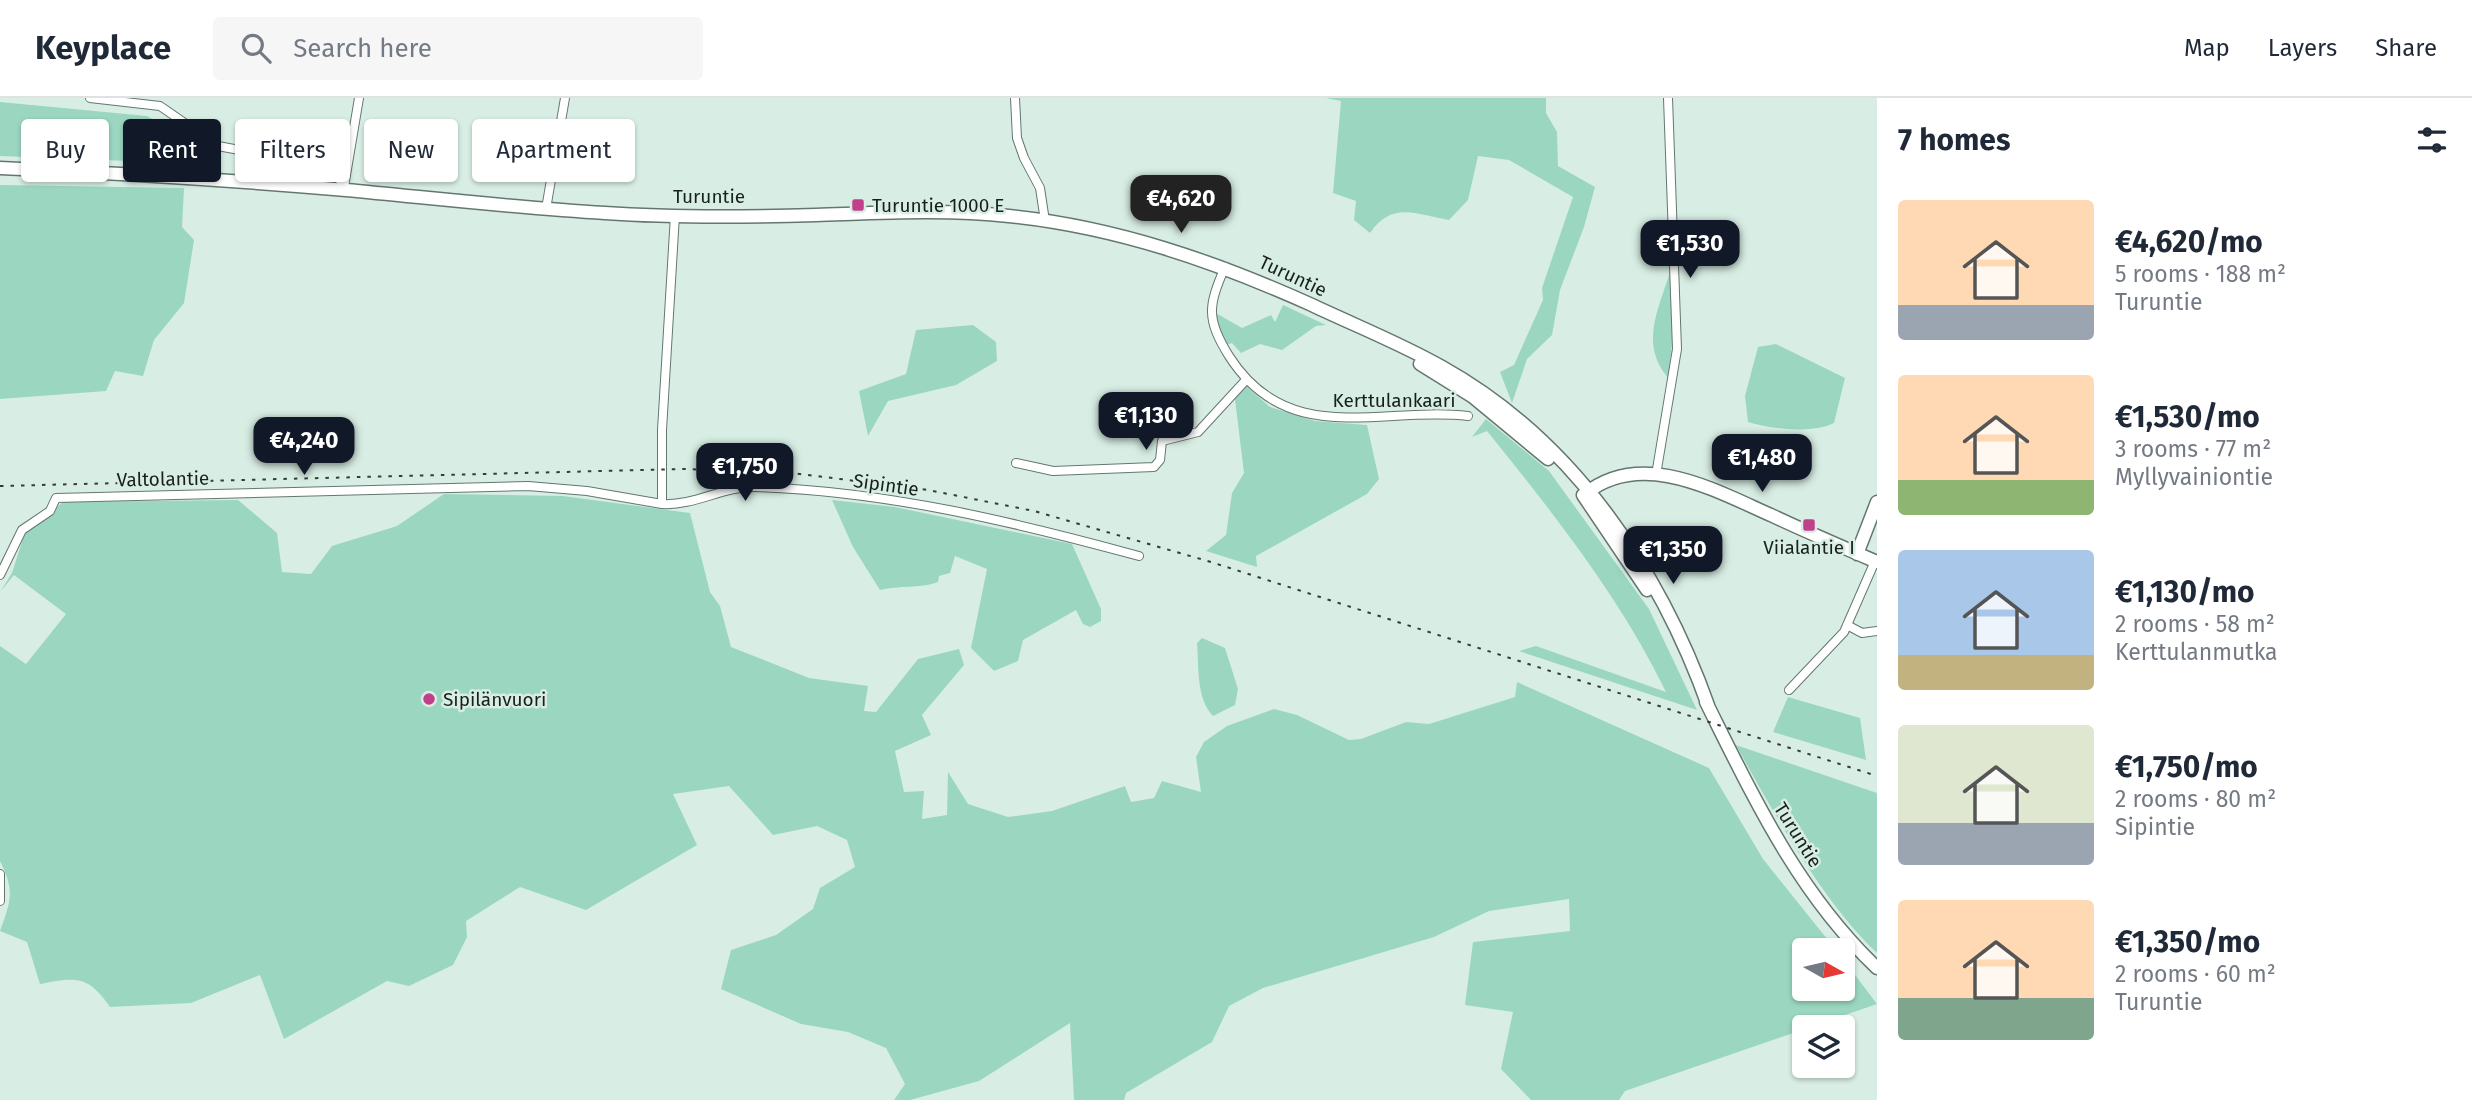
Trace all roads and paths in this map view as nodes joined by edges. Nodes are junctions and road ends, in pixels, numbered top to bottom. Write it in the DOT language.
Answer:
graph roads {
  1 [pos="90,98"];
  2 [pos="359,98"];
  3 [pos="565,98"];
  4 [pos="1015,98"];
  5 [pos="1668,98"];
  6 [pos="162,102"];
  7 [pos="0,168"];
  8 [pos="344,190"];
  9 [pos="546,209"];
  10 [pos="675,215"];
  11 [pos="1045,220"];
  12 [pos="1225,267"];
  13 [pos="1245,381"];
  14 [pos="1468,416"];
  15 [pos="1016,463"];
  16 [pos="1656,475"];
  17 [pos="1586,493"];
  18 [pos="1877,502"];
  19 [pos="662,504"];
  20 [pos="1857,554"];
  21 [pos="1139,556"];
  22 [pos="1876,562"];
  23 [pos="0,575"];
  24 [pos="1847,625"];
  25 [pos="1877,631"];
  26 [pos="1789,690"];
  27 [pos="0,874"];
  28 [pos="0,901"];
  29 [pos="1877,968"];
  1 -- 6 [label="street"];
  2 -- 8 [label="street"];
  3 -- 9 [label="street"];
  4 -- 11 [label="street"];
  5 -- 16 [label="street"];
  6 -- 8 [label="street"];
  7 -- 8 [label="main road, Turuntie"];
  8 -- 9 [label="main road, Turuntie"];
  9 -- 10 [label="main road, Turuntie"];
  10 -- 11 [label="main road, Turuntie"];
  10 -- 19 [label="street"];
  11 -- 12 [label="main road, Turuntie"];
  12 -- 13 [label="street, Kerttulankaari"];
  12 -- 17 [label="main road, Turuntie"];
  13 -- 14 [label="street, Kerttulankaari"];
  13 -- 15 [label="street"];
  16 -- 17 [label="main road"];
  16 -- 20 [label="main road"];
  17 -- 29 [label="main road, Turuntie"];
  18 -- 20 [label="main road"];
  19 -- 21 [label="street, Sipintie"];
  19 -- 23 [label="street, Valtolantie"];
  20 -- 22 [label="main road"];
  22 -- 24 [label="street"];
  24 -- 25 [label="street"];
  24 -- 26 [label="street"];
  27 -- 28 [label="street"];
}
